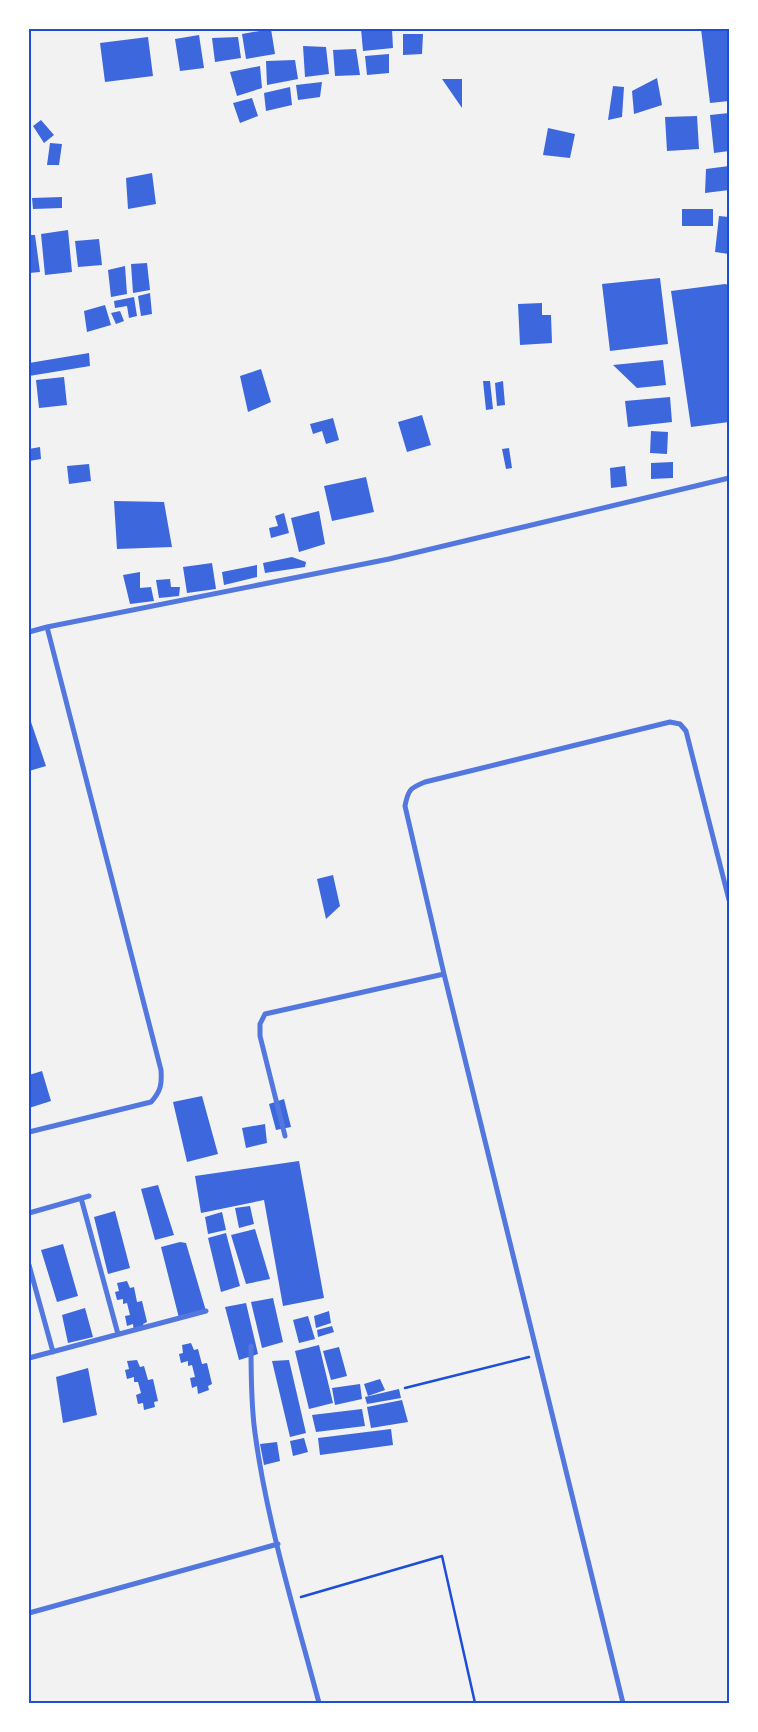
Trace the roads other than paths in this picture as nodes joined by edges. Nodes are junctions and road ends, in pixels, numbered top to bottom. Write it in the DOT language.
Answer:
graph roads {
  1 [pos="729,478"];
  2 [pos="47,627"];
  3 [pos="29,632"];
  4 [pos="729,900"];
  5 [pos="444,974"];
  6 [pos="29,1132"];
  7 [pos="285,1136"];
  8 [pos="89,1196"];
  9 [pos="81,1198"];
  10 [pos="29,1213"];
  11 [pos="29,1265"];
  12 [pos="206,1311"];
  13 [pos="118,1334"];
  14 [pos="251,1346"];
  15 [pos="53,1352"];
  16 [pos="29,1358"];
  17 [pos="278,1544"];
  18 [pos="29,1613"];
  19 [pos="319,1703"];
  20 [pos="623,1703"];
  1 -- 2 [label="street"];
  2 -- 3 [label="street"];
  2 -- 6 [label="street"];
  4 -- 5 [label="street"];
  5 -- 7 [label="street"];
  5 -- 20 [label="street"];
  8 -- 9 [label="street"];
  9 -- 10 [label="street"];
  9 -- 13 [label="street"];
  11 -- 15 [label="street"];
  12 -- 13 [label="street"];
  13 -- 15 [label="street"];
  14 -- 17 [label="street"];
  15 -- 16 [label="street"];
  17 -- 18 [label="street"];
  17 -- 19 [label="street"];
}
